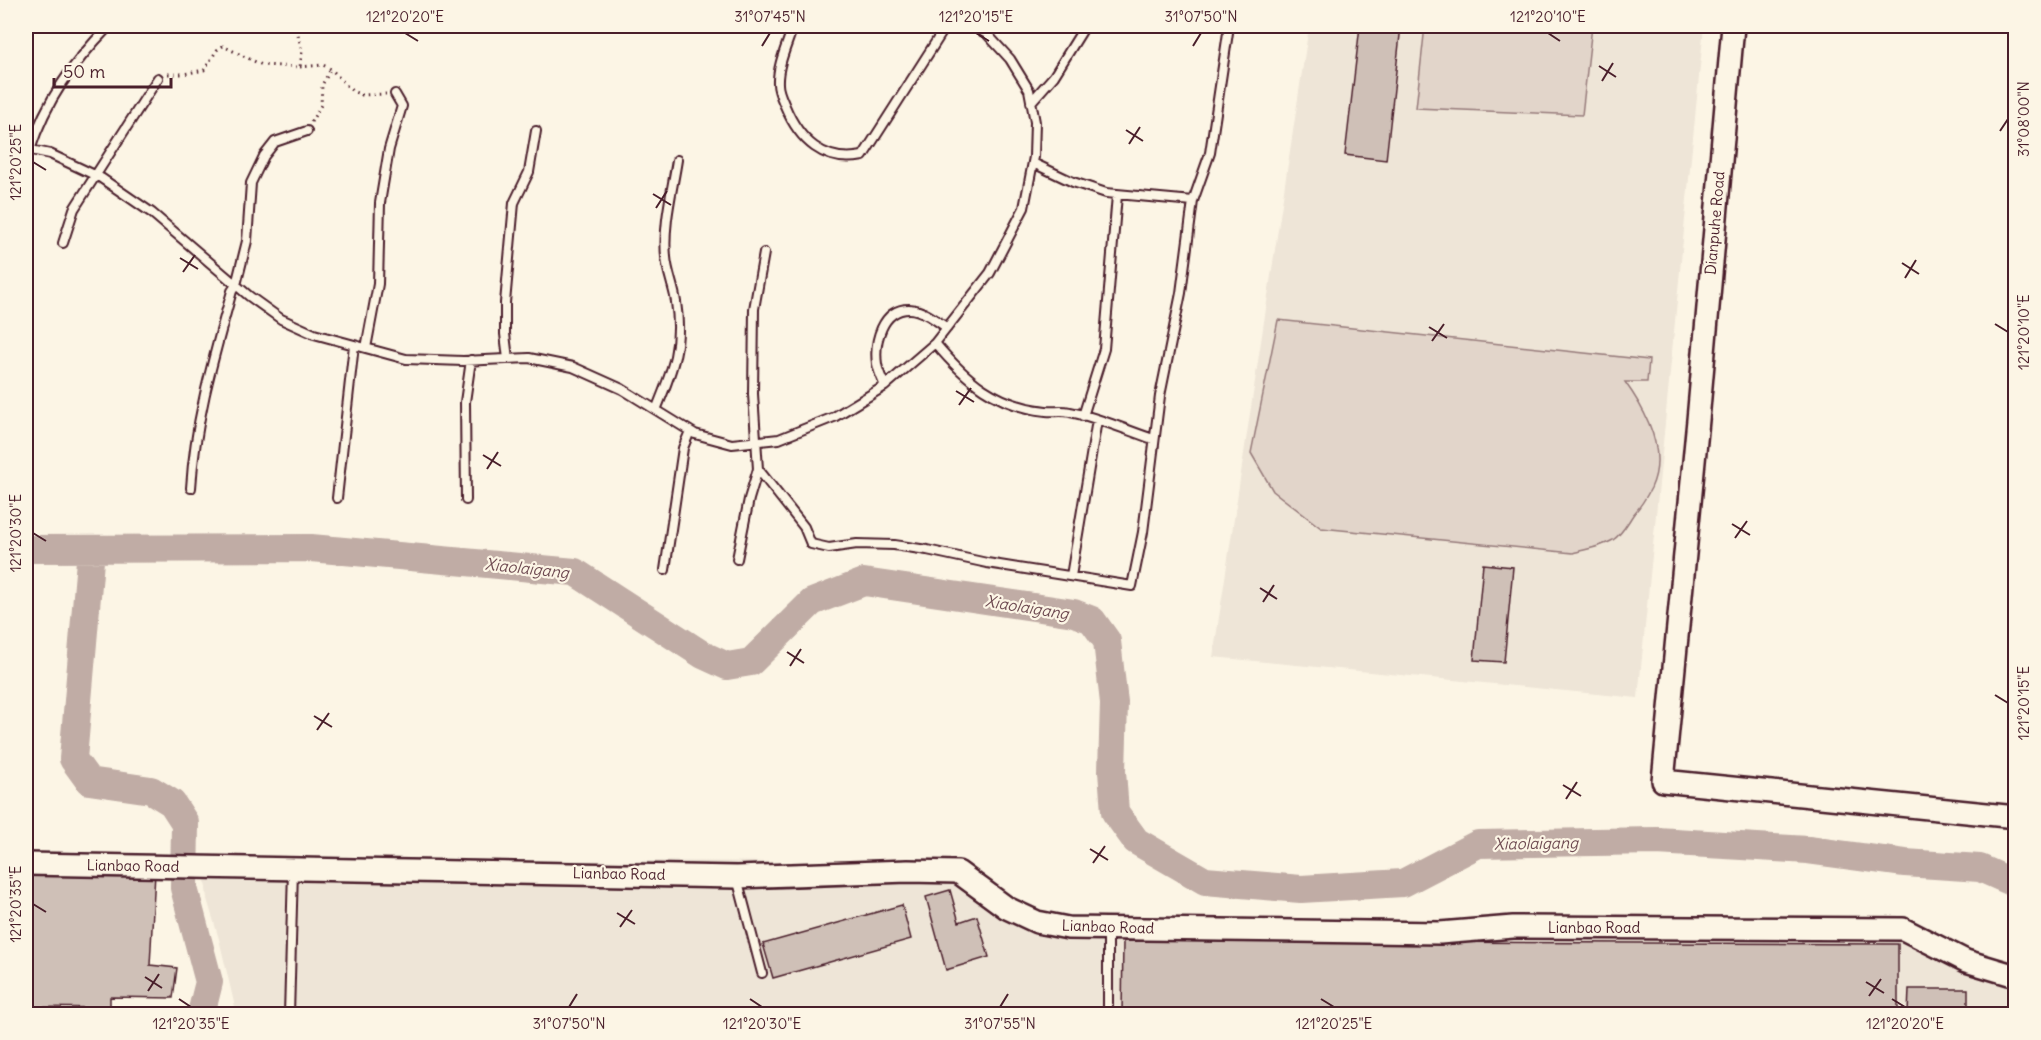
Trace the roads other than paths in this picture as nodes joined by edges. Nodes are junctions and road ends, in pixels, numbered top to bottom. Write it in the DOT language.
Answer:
graph roads {
  1 [pos="109,26"];
  2 [pos="793,26"];
  3 [pos="946,26"];
  4 [pos="972,26"];
  5 [pos="1085,26"];
  6 [pos="1229,26"];
  7 [pos="1733,26"];
  8 [pos="158,78"];
  9 [pos="395,94"];
  10 [pos="1031,102"];
  11 [pos="307,131"];
  12 [pos="536,131"];
  13 [pos="28,150"];
  14 [pos="677,160"];
  15 [pos="1033,163"];
  16 [pos="95,175"];
  17 [pos="1117,195"];
  18 [pos="1193,201"];
  19 [pos="63,243"];
  20 [pos="764,253"];
  21 [pos="236,285"];
  22 [pos="947,328"];
  23 [pos="935,343"];
  24 [pos="354,345"];
  25 [pos="366,348"];
  26 [pos="508,359"];
  27 [pos="471,360"];
  28 [pos="885,386"];
  29 [pos="656,410"];
  30 [pos="1083,416"];
  31 [pos="1096,420"];
  32 [pos="690,431"];
  33 [pos="1154,439"];
  34 [pos="755,442"];
  35 [pos="758,469"];
  36 [pos="191,488"];
  37 [pos="337,498"];
  38 [pos="466,500"];
  39 [pos="737,559"];
  40 [pos="665,570"];
  41 [pos="1071,576"];
  42 [pos="2016,817"];
  43 [pos="26,864"];
  44 [pos="293,869"];
  45 [pos="737,877"];
  46 [pos="1108,929"];
  47 [pos="762,973"];
  48 [pos="2016,976"];
  49 [pos="290,1014"];
  50 [pos="1108,1014"];
  1 -- 13 [label="lane"];
  2 -- 3 [label="lane"];
  4 -- 10 [label="lane"];
  5 -- 10 [label="lane"];
  6 -- 18 [label="lane"];
  7 -- 42 [label="street, Dianpuhe Road"];
  8 -- 16 [label="lane"];
  9 -- 25 [label="lane"];
  10 -- 15 [label="lane"];
  11 -- 21 [label="lane"];
  12 -- 26 [label="lane"];
  13 -- 16 [label="lane"];
  14 -- 29 [label="lane"];
  15 -- 17 [label="lane"];
  15 -- 22 [label="lane"];
  16 -- 19 [label="lane"];
  16 -- 21 [label="lane"];
  17 -- 18 [label="lane"];
  17 -- 30 [label="lane"];
  18 -- 33 [label="lane"];
  20 -- 34 [label="lane"];
  21 -- 24 [label="lane"];
  21 -- 36 [label="lane"];
  22 -- 23 [label="lane"];
  22 -- 28 [label="lane"];
  23 -- 28 [label="lane"];
  23 -- 30 [label="lane"];
  24 -- 25 [label="lane"];
  24 -- 37 [label="lane"];
  25 -- 27 [label="lane"];
  26 -- 27 [label="lane"];
  26 -- 29 [label="lane"];
  27 -- 38 [label="lane"];
  28 -- 34 [label="lane"];
  29 -- 32 [label="lane"];
  30 -- 31 [label="lane"];
  31 -- 33 [label="lane"];
  31 -- 41 [label="lane"];
  32 -- 34 [label="lane"];
  32 -- 40 [label="lane"];
  33 -- 41 [label="lane"];
  34 -- 35 [label="lane"];
  35 -- 39 [label="lane"];
  35 -- 41 [label="lane"];
  43 -- 44 [label="street, Lianbao Road"];
  44 -- 45 [label="street, Lianbao Road"];
  44 -- 49 [label="lane"];
  45 -- 46 [label="street, Lianbao Road"];
  45 -- 47 [label="lane"];
  46 -- 48 [label="street, Lianbao Road"];
  46 -- 50 [label="lane"];
}
